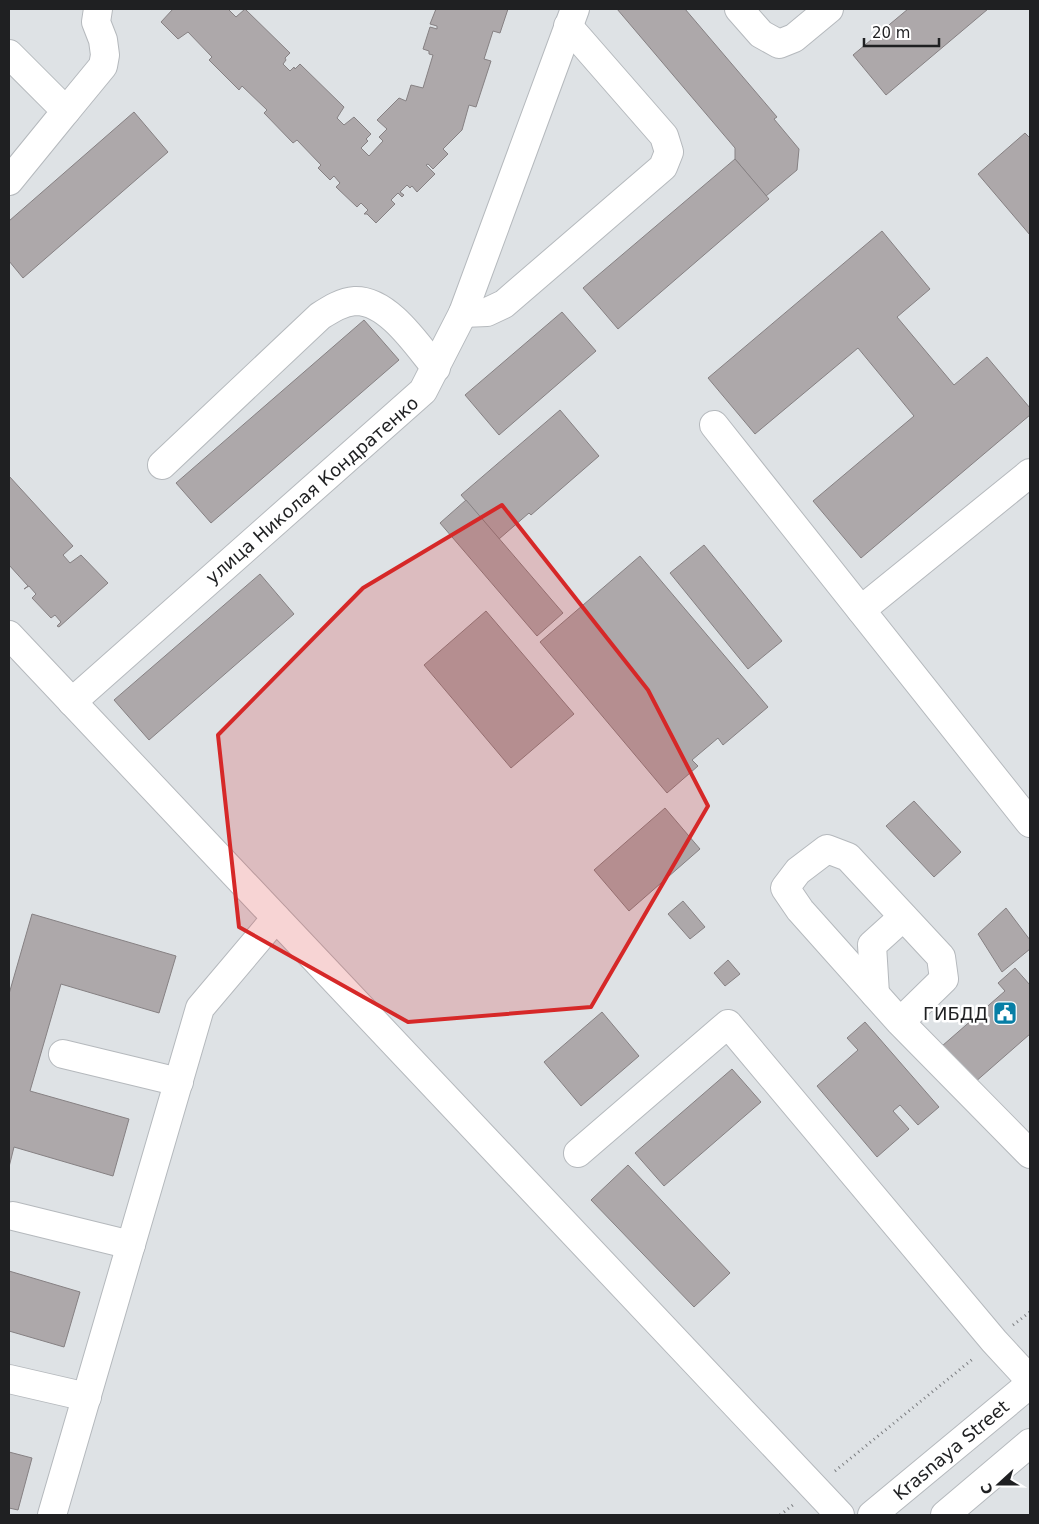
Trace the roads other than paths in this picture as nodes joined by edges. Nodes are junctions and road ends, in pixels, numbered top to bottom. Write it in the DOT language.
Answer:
graph roads {
  1 [pos="98,9"];
  2 [pos="739,9"];
  3 [pos="829,9"];
  4 [pos="572,17"];
  5 [pos="9,54"];
  6 [pos="66,111"];
  7 [pos="9,181"];
  8 [pos="463,313"];
  9 [pos="436,368"];
  10 [pos="714,425"];
  11 [pos="162,465"];
  12 [pos="1030,473"];
  13 [pos="861,610"];
  14 [pos="9,635"];
  15 [pos="72,702"];
  16 [pos="1030,823"];
  17 [pos="903,917"];
  18 [pos="276,918"];
  19 [pos="875,994"];
  20 [pos="900,1022"];
  21 [pos="63,1054"];
  22 [pos="179,1082"];
  23 [pos="578,1153"];
  24 [pos="1030,1154"];
  25 [pos="13,1216"];
  26 [pos="131,1245"];
  27 [pos="9,1379"];
  28 [pos="1030,1380"];
  29 [pos="1030,1384"];
  30 [pos="87,1397"];
  31 [pos="1030,1443"];
  32 [pos="52,1515"];
  33 [pos="840,1515"];
  34 [pos="872,1515"];
  35 [pos="945,1515"];
  1 -- 6 [label="street"];
  2 -- 3 [label="street"];
  4 -- 8 [label="street, улица Николая Кондратенко"];
  4 -- 8 [label="street"];
  5 -- 6 [label="street"];
  6 -- 7 [label="street"];
  8 -- 9 [label="street, улица Николая Кондратенко"];
  9 -- 11 [label="street"];
  9 -- 15 [label="street, улица Николая Кондратенко"];
  10 -- 13 [label="street"];
  12 -- 13 [label="street"];
  13 -- 16 [label="street"];
  14 -- 15 [label="street"];
  15 -- 18 [label="street"];
  17 -- 19 [label="street"];
  17 -- 19 [label="street"];
  17 -- 20 [label="street"];
  18 -- 22 [label="street"];
  18 -- 33 [label="street"];
  19 -- 20 [label="street"];
  20 -- 24 [label="street"];
  21 -- 22 [label="street"];
  22 -- 26 [label="street"];
  23 -- 28 [label="street"];
  25 -- 26 [label="street"];
  26 -- 30 [label="street"];
  27 -- 30 [label="street"];
  29 -- 34 [label="street, Krasnaya Street"];
  30 -- 32 [label="street"];
  31 -- 35 [label="street"];
}
